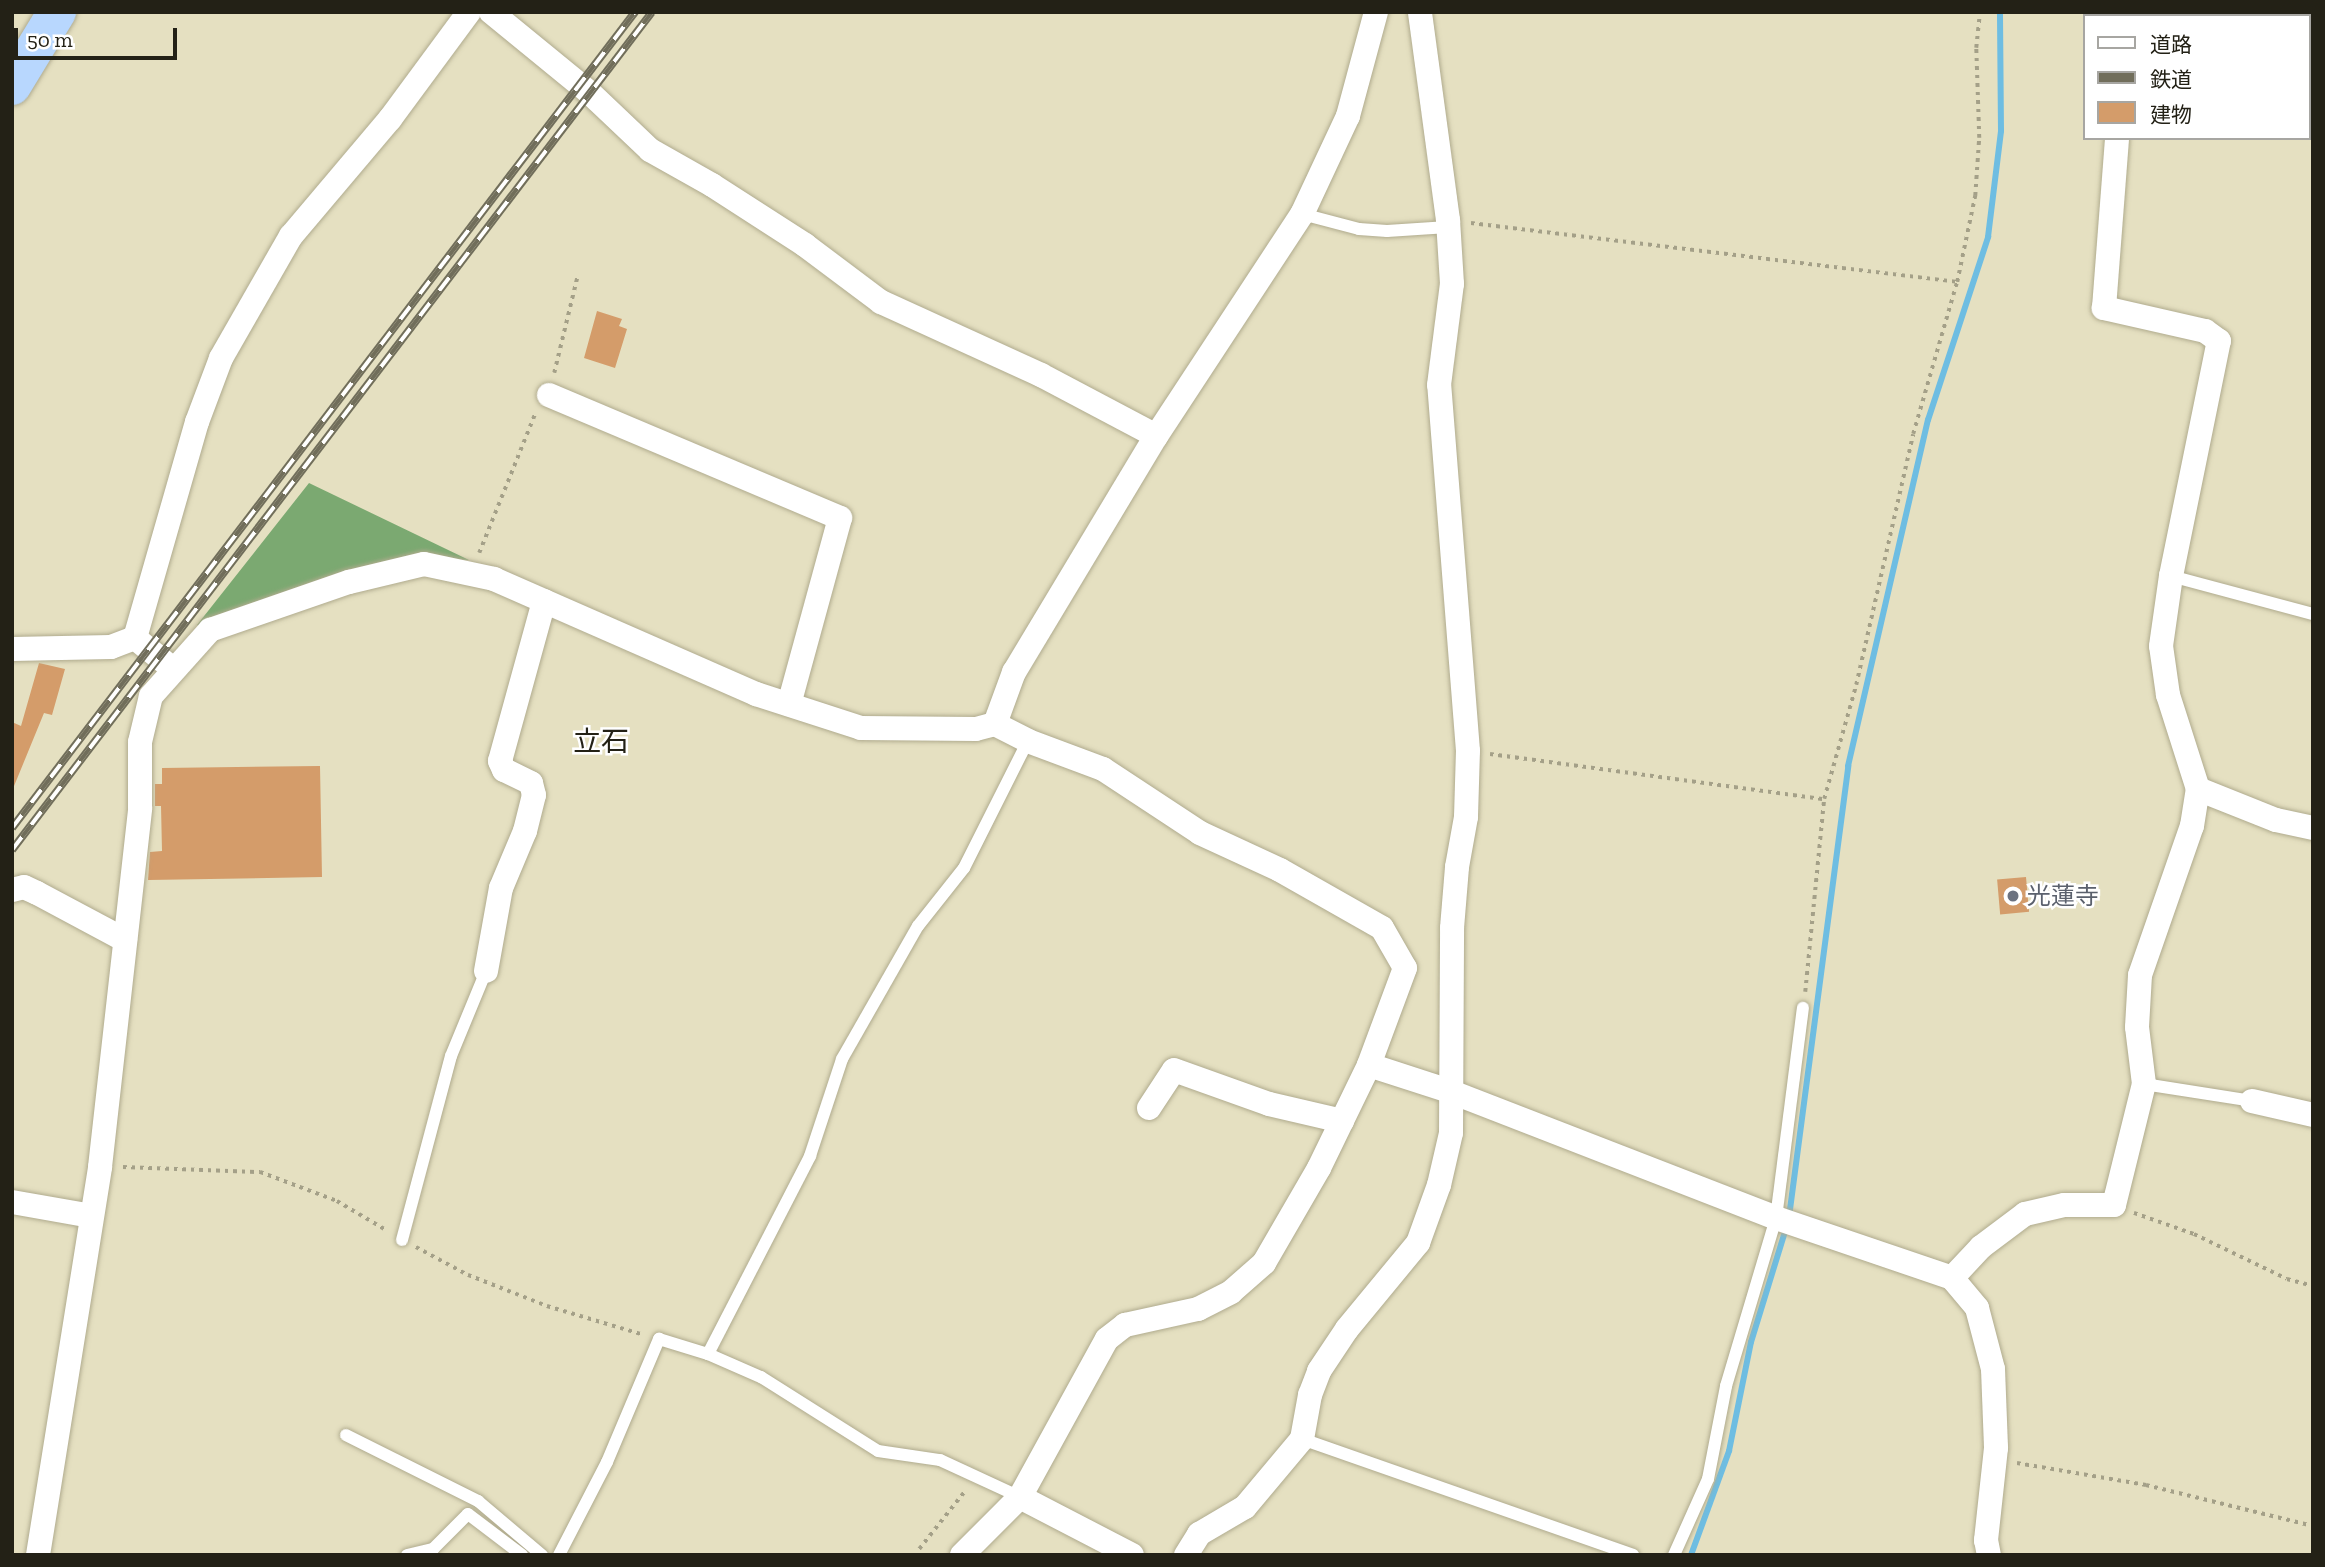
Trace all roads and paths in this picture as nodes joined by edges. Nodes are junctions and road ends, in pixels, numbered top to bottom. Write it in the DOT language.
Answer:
graph roads {
  1 [pos="57,12"];
  2 [pos="469,12"];
  3 [pos="491,12"];
  4 [pos="1376,12"];
  5 [pos="1420,12"];
  6 [pos="1980,12"];
  7 [pos="12,86"];
  8 [pos="2117,140"];
  9 [pos="1302,214"];
  10 [pos="1448,223"];
  11 [pos="578,278"];
  12 [pos="1957,282"];
  13 [pos="549,396"];
  14 [pos="1156,436"];
  15 [pos="470,574"];
  16 [pos="2171,576"];
  17 [pos="544,601"];
  18 [pos="2313,614"];
  19 [pos="135,638"];
  20 [pos="12,649"];
  21 [pos="173,669"];
  22 [pos="789,704"];
  23 [pos="995,724"];
  24 [pos="1028,741"];
  25 [pos="1468,751"];
  26 [pos="2198,789"];
  27 [pos="1824,799"];
  28 [pos="2313,828"];
  29 [pos="12,890"];
  30 [pos="125,940"];
  31 [pos="486,971"];
  32 [pos="1803,1008"];
  33 [pos="1369,1065"];
  34 [pos="2144,1084"];
  35 [pos="1449,1091"];
  36 [pos="2252,1101"];
  37 [pos="1149,1108"];
  38 [pos="2313,1115"];
  39 [pos="1342,1121"];
  40 [pos="100,1167"];
  41 [pos="12,1202"];
  42 [pos="2114,1205"];
  43 [pos="91,1216"];
  44 [pos="1776,1218"];
  45 [pos="402,1240"];
  46 [pos="1952,1278"];
  47 [pos="2313,1286"];
  48 [pos="659,1339"];
  49 [pos="708,1354"];
  50 [pos="345,1435"];
  51 [pos="1302,1439"];
  52 [pos="1994,1459"];
  53 [pos="976,1477"];
  54 [pos="1020,1497"];
  55 [pos="2313,1526"];
  56 [pos="919,1549"];
  57 [pos="38,1555"];
  58 [pos="407,1555"];
  59 [pos="522,1555"];
  60 [pos="542,1555"];
  61 [pos="559,1555"];
  62 [pos="962,1555"];
  63 [pos="1132,1555"];
  64 [pos="1186,1555"];
  65 [pos="1633,1555"];
  66 [pos="1674,1555"];
  67 [pos="1989,1555"];
  1 -- 7 [label="highway"];
  2 -- 19 [label="street"];
  3 -- 14 [label="street"];
  4 -- 9 [label="street"];
  5 -- 10 [label="street"];
  6 -- 12 [label="path"];
  8 -- 16 [label="street"];
  9 -- 10 [label="lane"];
  9 -- 14 [label="street"];
  10 -- 12 [label="path"];
  10 -- 25 [label="street"];
  11 -- 13 [label="path"];
  12 -- 27 [label="path"];
  13 -- 15 [label="path"];
  13 -- 22 [label="street"];
  14 -- 23 [label="street"];
  15 -- 17 [label="street"];
  15 -- 21 [label="street"];
  16 -- 18 [label="lane"];
  16 -- 26 [label="street"];
  17 -- 22 [label="street"];
  17 -- 31 [label="street"];
  19 -- 20 [label="street"];
  19 -- 21 [label="street"];
  21 -- 30 [label="street"];
  22 -- 23 [label="street"];
  23 -- 24 [label="street"];
  24 -- 33 [label="street"];
  24 -- 49 [label="lane"];
  25 -- 27 [label="path"];
  25 -- 35 [label="street"];
  26 -- 28 [label="street"];
  26 -- 34 [label="street"];
  27 -- 32 [label="path"];
  29 -- 30 [label="street"];
  30 -- 40 [label="street"];
  31 -- 45 [label="lane"];
  32 -- 44 [label="lane"];
  33 -- 35 [label="street"];
  33 -- 39 [label="street"];
  34 -- 36 [label="lane"];
  34 -- 42 [label="street"];
  35 -- 44 [label="street"];
  35 -- 51 [label="street"];
  36 -- 38 [label="street"];
  37 -- 39 [label="street"];
  39 -- 54 [label="street"];
  40 -- 43 [label="street"];
  40 -- 45 [label="path"];
  41 -- 43 [label="street"];
  42 -- 46 [label="street"];
  42 -- 47 [label="path"];
  43 -- 57 [label="street"];
  44 -- 46 [label="street"];
  44 -- 66 [label="lane"];
  45 -- 48 [label="path"];
  46 -- 52 [label="street"];
  48 -- 49 [label="lane"];
  48 -- 61 [label="lane"];
  49 -- 53 [label="lane"];
  50 -- 60 [label="lane"];
  51 -- 64 [label="street"];
  51 -- 65 [label="lane"];
  52 -- 55 [label="path"];
  52 -- 67 [label="street"];
  53 -- 54 [label="lane"];
  53 -- 56 [label="path"];
  54 -- 62 [label="street"];
  54 -- 63 [label="street"];
  58 -- 59 [label="lane"];
}
